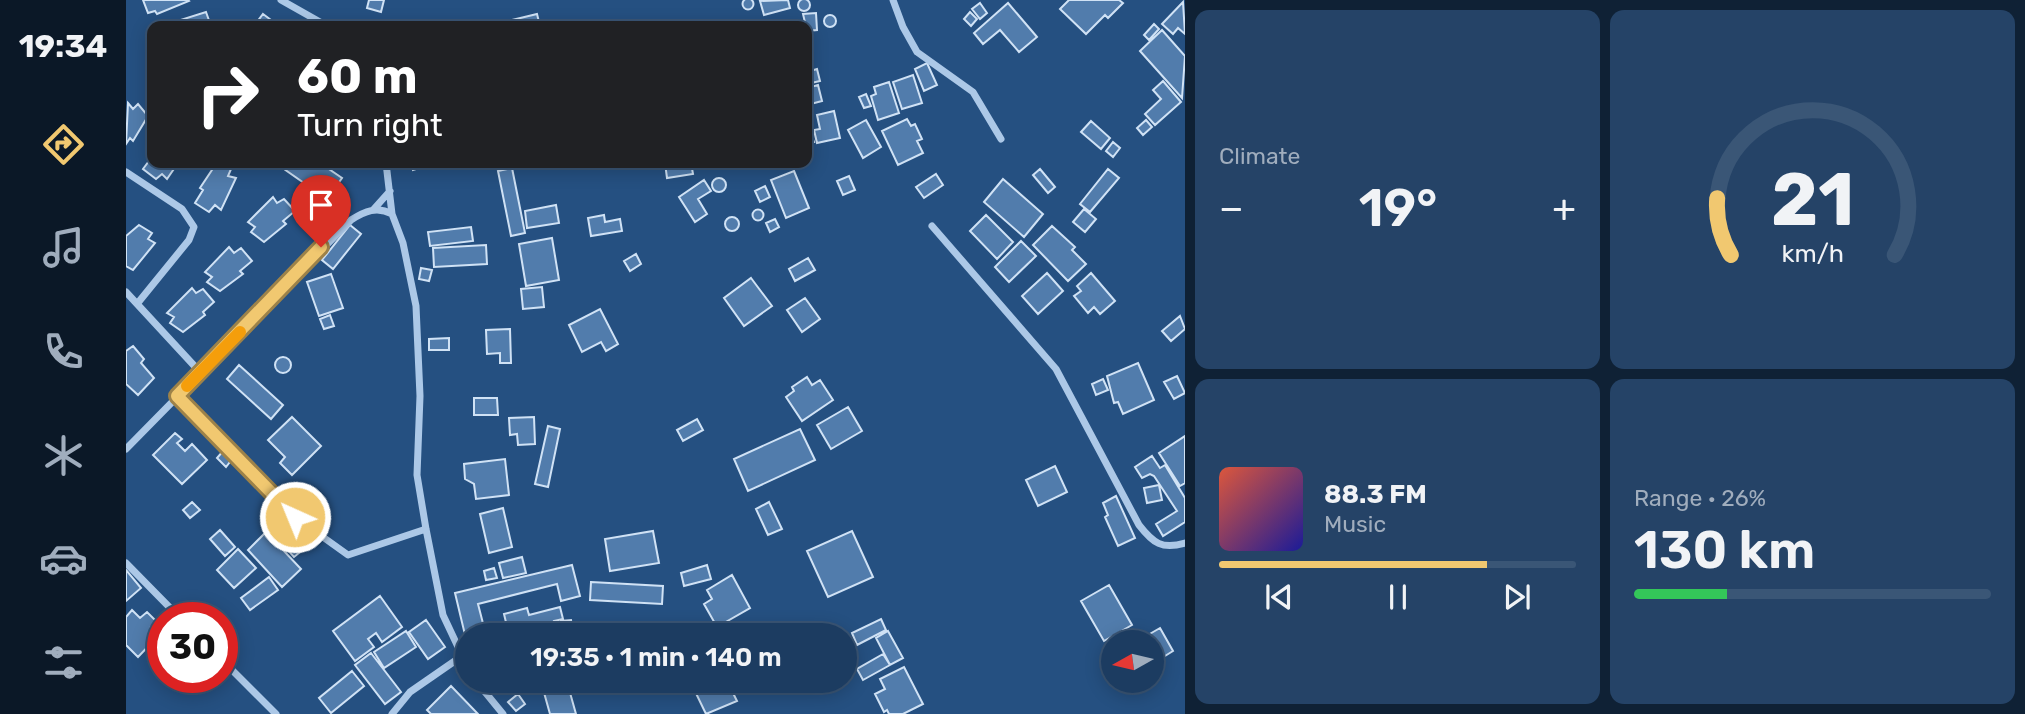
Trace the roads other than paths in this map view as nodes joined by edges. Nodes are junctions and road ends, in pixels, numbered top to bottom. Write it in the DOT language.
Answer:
graph roads {
  1 [pos="281,0"];
  2 [pos="893,0"];
  3 [pos="318,21"];
  4 [pos="1001,139"];
  5 [pos="387,168"];
  6 [pos="126,172"];
  7 [pos="390,191"];
  8 [pos="373,210"];
  9 [pos="392,214"];
  10 [pos="932,226"];
  11 [pos="126,292"];
  12 [pos="137,304"];
  13 [pos="200,372"];
  14 [pos="177,396"];
  15 [pos="126,449"];
  16 [pos="426,529"];
  17 [pos="1185,543"];
  18 [pos="126,563"];
  19 [pos="164,602"];
  20 [pos="455,641"];
  21 [pos="455,661"];
  22 [pos="238,676"];
  23 [pos="486,693"];
  24 [pos="276,714"];
  25 [pos="392,714"];
  26 [pos="503,714"];
  1 -- 3 [label="street"];
  2 -- 4 [label="street"];
  5 -- 7 [label="street"];
  6 -- 12 [label="street"];
  7 -- 8 [label="street"];
  7 -- 9 [label="street"];
  8 -- 9 [label="street"];
  8 -- 13 [label="street"];
  9 -- 16 [label="street"];
  10 -- 17 [label="street"];
  11 -- 12 [label="street"];
  12 -- 13 [label="street"];
  13 -- 14 [label="street"];
  14 -- 15 [label="street"];
  14 -- 16 [label="street"];
  16 -- 20 [label="street"];
  18 -- 19 [label="street"];
  21 -- 25 [label="street"];
  22 -- 24 [label="street"];
  23 -- 26 [label="street"];
}
